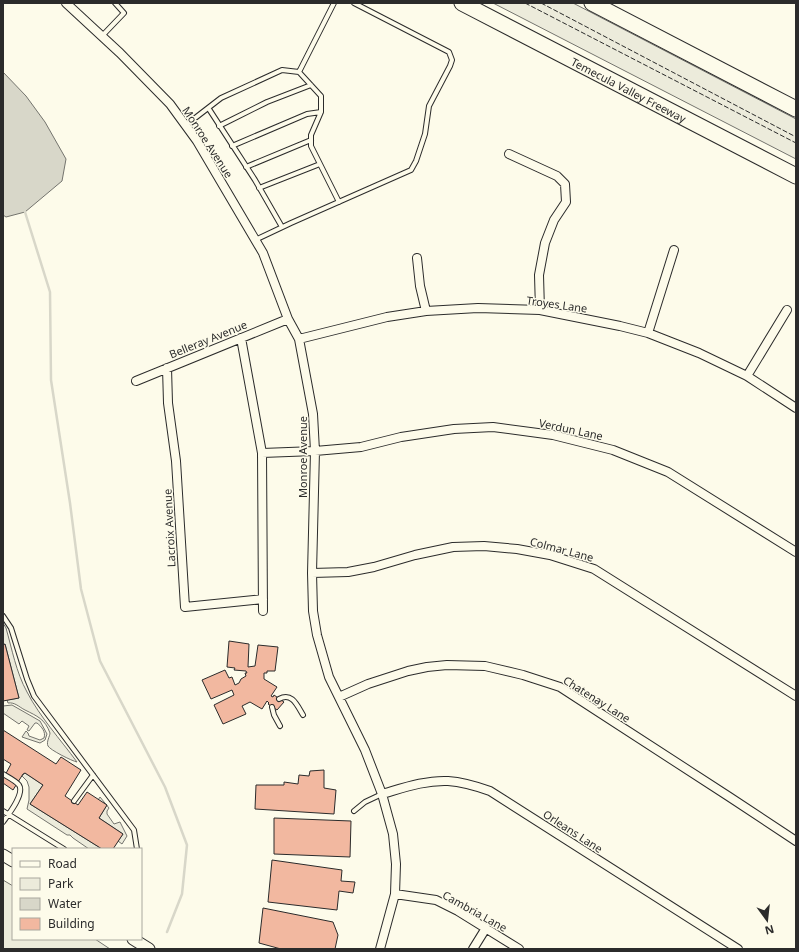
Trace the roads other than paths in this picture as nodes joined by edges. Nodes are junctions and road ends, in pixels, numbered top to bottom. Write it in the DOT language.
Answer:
graph roads {
  1 [pos="66,3"];
  2 [pos="115,3"];
  3 [pos="334,3"];
  4 [pos="354,3"];
  5 [pos="462,3"];
  6 [pos="592,3"];
  7 [pos="102,36"];
  8 [pos="300,72"];
  9 [pos="311,85"];
  10 [pos="208,109"];
  11 [pos="796,109"];
  12 [pos="321,112"];
  13 [pos="186,126"];
  14 [pos="219,126"];
  15 [pos="311,140"];
  16 [pos="232,146"];
  17 [pos="509,154"];
  18 [pos="320,164"];
  19 [pos="246,167"];
  20 [pos="796,176"];
  21 [pos="259,188"];
  22 [pos="339,202"];
  23 [pos="282,227"];
  24 [pos="255,240"];
  25 [pos="674,250"];
  26 [pos="417,258"];
  27 [pos="540,310"];
  28 [pos="787,310"];
  29 [pos="426,311"];
  30 [pos="288,319"];
  31 [pos="648,333"];
  32 [pos="241,338"];
  33 [pos="299,339"];
  34 [pos="167,368"];
  35 [pos="747,376"];
  36 [pos="136,381"];
  37 [pos="796,408"];
  38 [pos="315,451"];
  39 [pos="262,453"];
  40 [pos="796,552"];
  41 [pos="312,572"];
  42 [pos="263,599"];
  43 [pos="263,611"];
  44 [pos="3,616"];
  45 [pos="796,696"];
  46 [pos="339,697"];
  47 [pos="279,699"];
  48 [pos="272,707"];
  49 [pos="303,715"];
  50 [pos="280,726"];
  51 [pos="3,774"];
  52 [pos="93,775"];
  53 [pos="382,794"];
  54 [pos="74,801"];
  55 [pos="3,811"];
  56 [pos="354,811"];
  57 [pos="8,814"];
  58 [pos="3,822"];
  59 [pos="796,841"];
  60 [pos="62,848"];
  61 [pos="137,848"];
  62 [pos="3,855"];
  63 [pos="12,860"];
  64 [pos="395,894"];
  65 [pos="486,928"];
  66 [pos="134,940"];
  67 [pos="148,949"];
  68 [pos="380,949"];
  69 [pos="473,949"];
  70 [pos="519,949"];
  71 [pos="738,949"];
  1 -- 7 [label="street, Monroe Avenue"];
  2 -- 7 [label="lane"];
  3 -- 8 [label="lane"];
  4 -- 22 [label="lane"];
  5 -- 20 [label="highway, Temecula Valley Freeway"];
  6 -- 11 [label="highway"];
  7 -- 13 [label="street, Monroe Avenue"];
  8 -- 9 [label="lane"];
  8 -- 10 [label="lane"];
  9 -- 12 [label="lane"];
  9 -- 14 [label="lane"];
  10 -- 13 [label="lane"];
  10 -- 14 [label="lane"];
  12 -- 15 [label="lane"];
  12 -- 16 [label="lane"];
  13 -- 24 [label="street, Monroe Avenue"];
  14 -- 16 [label="lane"];
  15 -- 18 [label="lane"];
  15 -- 19 [label="lane"];
  16 -- 19 [label="lane"];
  17 -- 27 [label="street"];
  18 -- 21 [label="lane"];
  18 -- 22 [label="lane"];
  19 -- 21 [label="lane"];
  21 -- 23 [label="lane"];
  22 -- 23 [label="lane"];
  23 -- 24 [label="lane"];
  24 -- 30 [label="street, Monroe Avenue"];
  25 -- 31 [label="street"];
  26 -- 29 [label="street"];
  27 -- 29 [label="street, Troyes Lane"];
  27 -- 31 [label="street, Troyes Lane"];
  28 -- 35 [label="street"];
  29 -- 33 [label="street, Troyes Lane"];
  30 -- 32 [label="street, Belleray Avenue"];
  30 -- 33 [label="street, Monroe Avenue"];
  31 -- 35 [label="street, Troyes Lane"];
  32 -- 34 [label="street, Belleray Avenue"];
  32 -- 39 [label="street"];
  33 -- 38 [label="street, Monroe Avenue"];
  34 -- 36 [label="street, Belleray Avenue"];
  34 -- 42 [label="street, Lacroix Avenue"];
  35 -- 37 [label="street, Troyes Lane"];
  38 -- 39 [label="street, Verdun Lane"];
  38 -- 40 [label="street, Verdun Lane"];
  38 -- 41 [label="street, Monroe Avenue"];
  39 -- 42 [label="street"];
  41 -- 45 [label="street, Colmar Lane"];
  41 -- 46 [label="street, Monroe Avenue"];
  42 -- 43 [label="street"];
  44 -- 52 [label="lane"];
  46 -- 53 [label="street, Monroe Avenue"];
  46 -- 59 [label="street, Chatenay Lane"];
  47 -- 49 [label="lane"];
  48 -- 50 [label="lane"];
  51 -- 57 [label="lane"];
  52 -- 54 [label="lane"];
  52 -- 61 [label="lane"];
  53 -- 56 [label="lane"];
  53 -- 64 [label="street, Monroe Avenue"];
  53 -- 71 [label="street, Orleans Lane"];
  55 -- 57 [label="lane"];
  57 -- 58 [label="lane"];
  57 -- 60 [label="lane"];
  62 -- 63 [label="main road"];
  64 -- 65 [label="street, Cambria Lane"];
  64 -- 68 [label="street, Monroe Avenue"];
  65 -- 69 [label="street"];
  65 -- 70 [label="street, Cambria Lane"];
  66 -- 67 [label="main road"];
}
